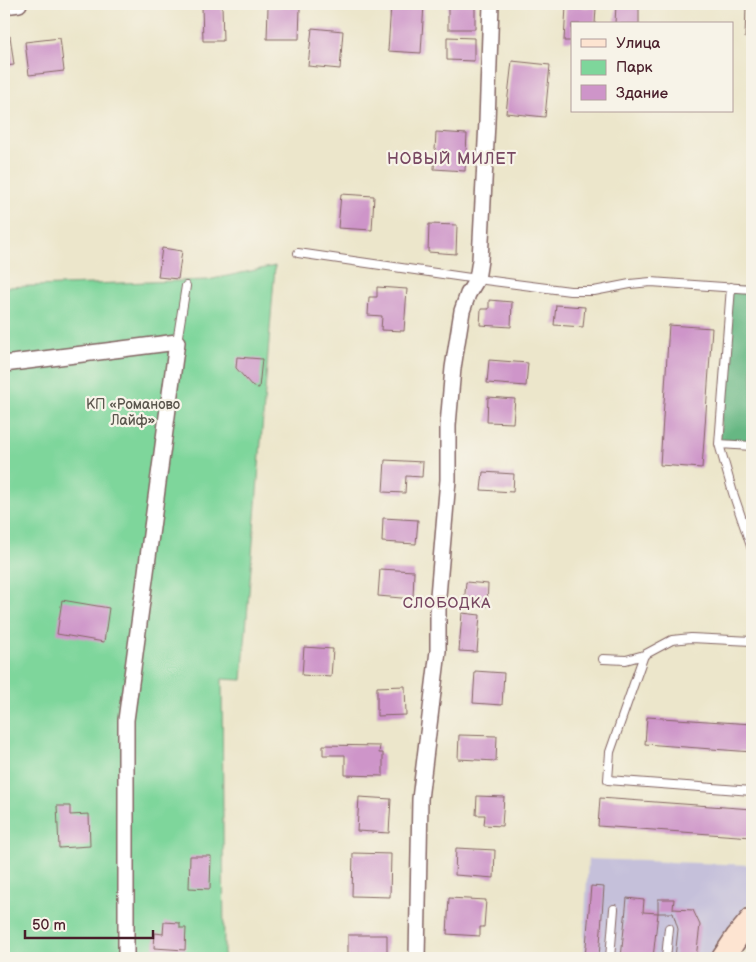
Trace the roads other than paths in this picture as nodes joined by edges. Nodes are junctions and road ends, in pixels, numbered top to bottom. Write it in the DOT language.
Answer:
graph roads {
  1 [pos="19,4"];
  2 [pos="492,4"];
  3 [pos="4,6"];
  4 [pos="298,252"];
  5 [pos="477,279"];
  6 [pos="186,286"];
  7 [pos="731,287"];
  8 [pos="752,288"];
  9 [pos="177,342"];
  10 [pos="4,364"];
  11 [pos="719,444"];
  12 [pos="752,446"];
  13 [pos="752,549"];
  14 [pos="752,640"];
  15 [pos="644,655"];
  16 [pos="603,659"];
  17 [pos="752,791"];
  18 [pos="614,909"];
  19 [pos="752,919"];
  20 [pos="670,928"];
  21 [pos="126,958"];
  22 [pos="416,958"];
  23 [pos="610,958"];
  24 [pos="666,958"];
  25 [pos="723,958"];
  1 -- 3 [label="street"];
  2 -- 5 [label="street"];
  4 -- 5 [label="lane"];
  5 -- 7 [label="lane"];
  5 -- 22 [label="street"];
  6 -- 9 [label="lane"];
  7 -- 8 [label="lane"];
  7 -- 11 [label="lane"];
  9 -- 10 [label="street"];
  9 -- 21 [label="street"];
  11 -- 12 [label="lane"];
  11 -- 13 [label="lane"];
  14 -- 15 [label="lane"];
  15 -- 16 [label="lane"];
  15 -- 17 [label="lane"];
  18 -- 23 [label="lane"];
  19 -- 25 [label="street"];
  20 -- 24 [label="lane"];
}
